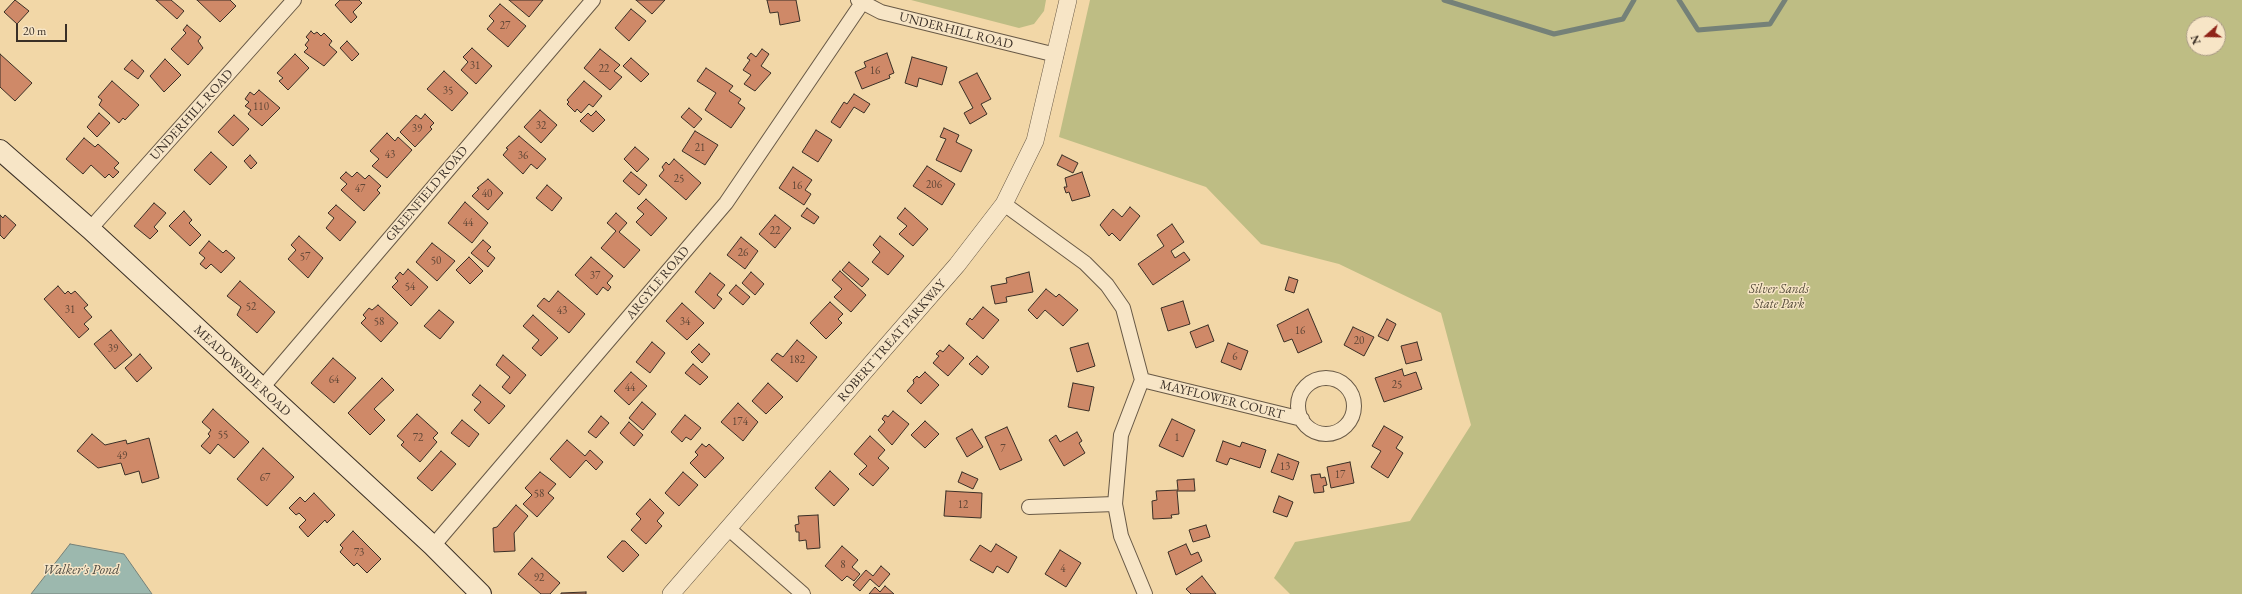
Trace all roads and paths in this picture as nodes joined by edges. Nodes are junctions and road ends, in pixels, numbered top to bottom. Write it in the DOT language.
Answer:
graph roads {
  1 [pos="294,0"];
  2 [pos="593,0"];
  3 [pos="1068,0"];
  4 [pos="860,2"];
  5 [pos="1056,55"];
  6 [pos="0,150"];
  7 [pos="1004,204"];
  8 [pos="90,229"];
  9 [pos="1142,380"];
  10 [pos="261,389"];
  11 [pos="1302,419"];
  12 [pos="1114,504"];
  13 [pos="1029,507"];
  14 [pos="729,528"];
  15 [pos="433,546"];
  16 [pos="481,594"];
  17 [pos="671,594"];
  18 [pos="803,594"];
  19 [pos="1145,594"];
  1 -- 8 [label="street, UNDERHILL ROAD"];
  2 -- 10 [label="street, GREENFIELD ROAD"];
  3 -- 5 [label="street, ROBERT TREAT PARKWAY"];
  4 -- 5 [label="street, UNDERHILL ROAD"];
  4 -- 15 [label="street, ARGYLE ROAD"];
  5 -- 7 [label="street, ROBERT TREAT PARKWAY"];
  6 -- 8 [label="main road, MEADOWSIDE ROAD"];
  7 -- 9 [label="street"];
  7 -- 14 [label="street, ROBERT TREAT PARKWAY"];
  8 -- 10 [label="main road, MEADOWSIDE ROAD"];
  9 -- 11 [label="street, MAYFLOWER COURT"];
  9 -- 12 [label="street"];
  10 -- 15 [label="main road, MEADOWSIDE ROAD"];
  12 -- 13 [label="street"];
  12 -- 19 [label="street"];
  14 -- 17 [label="street, ROBERT TREAT PARKWAY"];
  14 -- 18 [label="street"];
  15 -- 16 [label="main road, MEADOWSIDE ROAD"];
}
